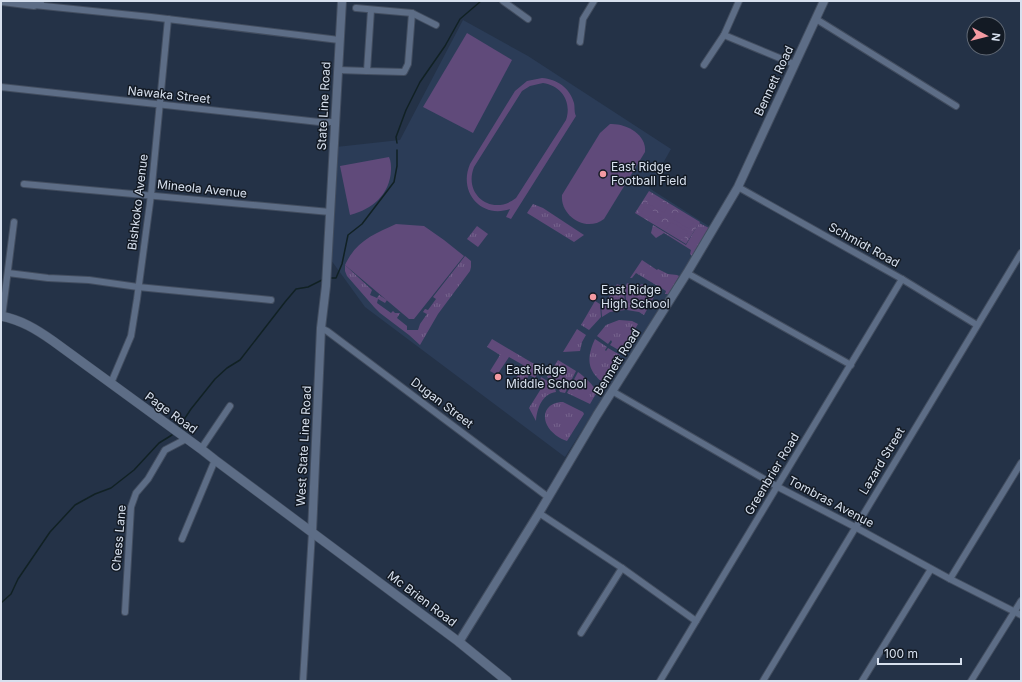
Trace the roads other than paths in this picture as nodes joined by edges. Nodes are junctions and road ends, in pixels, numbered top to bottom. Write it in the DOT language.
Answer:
graph roads {
  1 [pos="2,1"];
  2 [pos="342,1"];
  3 [pos="503,1"];
  4 [pos="594,1"];
  5 [pos="739,1"];
  6 [pos="824,1"];
  7 [pos="37,3"];
  8 [pos="356,8"];
  9 [pos="371,10"];
  10 [pos="412,13"];
  11 [pos="168,19"];
  12 [pos="528,19"];
  13 [pos="816,19"];
  14 [pos="436,25"];
  15 [pos="724,35"];
  16 [pos="339,40"];
  17 [pos="580,42"];
  18 [pos="794,64"];
  19 [pos="704,65"];
  20 [pos="338,70"];
  21 [pos="367,72"];
  22 [pos="1,87"];
  23 [pos="159,105"];
  24 [pos="956,106"];
  25 [pos="335,122"];
  26 [pos="24,184"];
  27 [pos="738,187"];
  28 [pos="151,195"];
  29 [pos="330,212"];
  30 [pos="14,222"];
  31 [pos="1021,253"];
  32 [pos="8,273"];
  33 [pos="687,273"];
  34 [pos="902,279"];
  35 [pos="138,287"];
  36 [pos="271,300"];
  37 [pos="2,317"];
  38 [pos="977,325"];
  39 [pos="322,328"];
  40 [pos="851,365"];
  41 [pos="111,383"];
  42 [pos="612,391"];
  43 [pos="230,406"];
  44 [pos="186,439"];
  45 [pos="202,449"];
  46 [pos="215,460"];
  47 [pos="1021,463"];
  48 [pos="778,487"];
  49 [pos="548,497"];
  50 [pos="540,513"];
  51 [pos="855,527"];
  52 [pos="312,532"];
  53 [pos="182,539"];
  54 [pos="321,539"];
  55 [pos="622,568"];
  56 [pos="931,569"];
  57 [pos="950,579"];
  58 [pos="1021,601"];
  59 [pos="1014,611"];
  60 [pos="125,612"];
  61 [pos="1021,615"];
  62 [pos="696,621"];
  63 [pos="581,633"];
  64 [pos="459,642"];
  65 [pos="303,681"];
  66 [pos="507,681"];
  67 [pos="660,681"];
  68 [pos="763,681"];
  69 [pos="862,681"];
  70 [pos="971,681"];
  1 -- 7 [label="street"];
  2 -- 16 [label="street, State Line Road"];
  3 -- 12 [label="street"];
  4 -- 17 [label="street"];
  5 -- 15 [label="street"];
  6 -- 13 [label="street, Bennett Road"];
  7 -- 11 [label="street"];
  8 -- 9 [label="street"];
  9 -- 10 [label="street"];
  9 -- 21 [label="street"];
  10 -- 14 [label="street"];
  10 -- 21 [label="street"];
  11 -- 16 [label="street"];
  11 -- 23 [label="street, Bishkoko Avenue"];
  13 -- 18 [label="street, Bennett Road"];
  13 -- 24 [label="street"];
  15 -- 18 [label="street"];
  15 -- 19 [label="street"];
  16 -- 20 [label="street, State Line Road"];
  18 -- 27 [label="street, Bennett Road"];
  20 -- 21 [label="street"];
  20 -- 25 [label="street, State Line Road"];
  22 -- 23 [label="street, Nawaka Street"];
  23 -- 25 [label="street, Nawaka Street"];
  23 -- 28 [label="street, Bishkoko Avenue"];
  25 -- 29 [label="street, State Line Road"];
  26 -- 28 [label="street, Mineola Avenue"];
  27 -- 33 [label="street, Bennett Road"];
  27 -- 34 [label="street, Schmidt Road"];
  28 -- 29 [label="street, Mineola Avenue"];
  28 -- 35 [label="street, Bishkoko Avenue"];
  29 -- 39 [label="street, West State Line Road"];
  30 -- 32 [label="street"];
  31 -- 38 [label="street, Lazard Street"];
  32 -- 35 [label="street"];
  32 -- 37 [label="street"];
  33 -- 40 [label="street"];
  33 -- 42 [label="street, Bennett Road"];
  34 -- 38 [label="street, Schmidt Road"];
  34 -- 40 [label="street, Greenbrier Road"];
  35 -- 36 [label="street"];
  35 -- 41 [label="street, Bishkoko Avenue"];
  37 -- 41 [label="main road, Page Road"];
  38 -- 51 [label="street, Lazard Street"];
  39 -- 49 [label="street, Dugan Street"];
  39 -- 52 [label="street, West State Line Road"];
  40 -- 48 [label="street, Greenbrier Road"];
  41 -- 44 [label="main road, Page Road"];
  42 -- 48 [label="street, Tombras Avenue"];
  42 -- 49 [label="street, Bennett Road"];
  43 -- 45 [label="street"];
  44 -- 45 [label="main road, Page Road"];
  44 -- 60 [label="street, Chess Lane"];
  45 -- 46 [label="main road, Page Road"];
  46 -- 52 [label="main road, Page Road"];
  46 -- 53 [label="street"];
  47 -- 57 [label="street"];
  48 -- 51 [label="street, Tombras Avenue"];
  48 -- 62 [label="street, Greenbrier Road"];
  49 -- 50 [label="street, Bennett Road"];
  50 -- 55 [label="street"];
  50 -- 64 [label="street, Bennett Road"];
  51 -- 56 [label="street, Tombras Avenue"];
  51 -- 68 [label="street, Lazard Street"];
  52 -- 54 [label="main road, Page Road"];
  52 -- 65 [label="street, West State Line Road"];
  54 -- 64 [label="main road, Mc Brien Road"];
  55 -- 62 [label="street"];
  55 -- 63 [label="street"];
  56 -- 57 [label="street, Tombras Avenue"];
  56 -- 69 [label="street"];
  57 -- 59 [label="street, Tombras Avenue"];
  58 -- 59 [label="street"];
  59 -- 61 [label="street, Tombras Avenue"];
  59 -- 70 [label="street"];
  62 -- 67 [label="street, Greenbrier Road"];
  64 -- 66 [label="main road, Mc Brien Road"];
}
